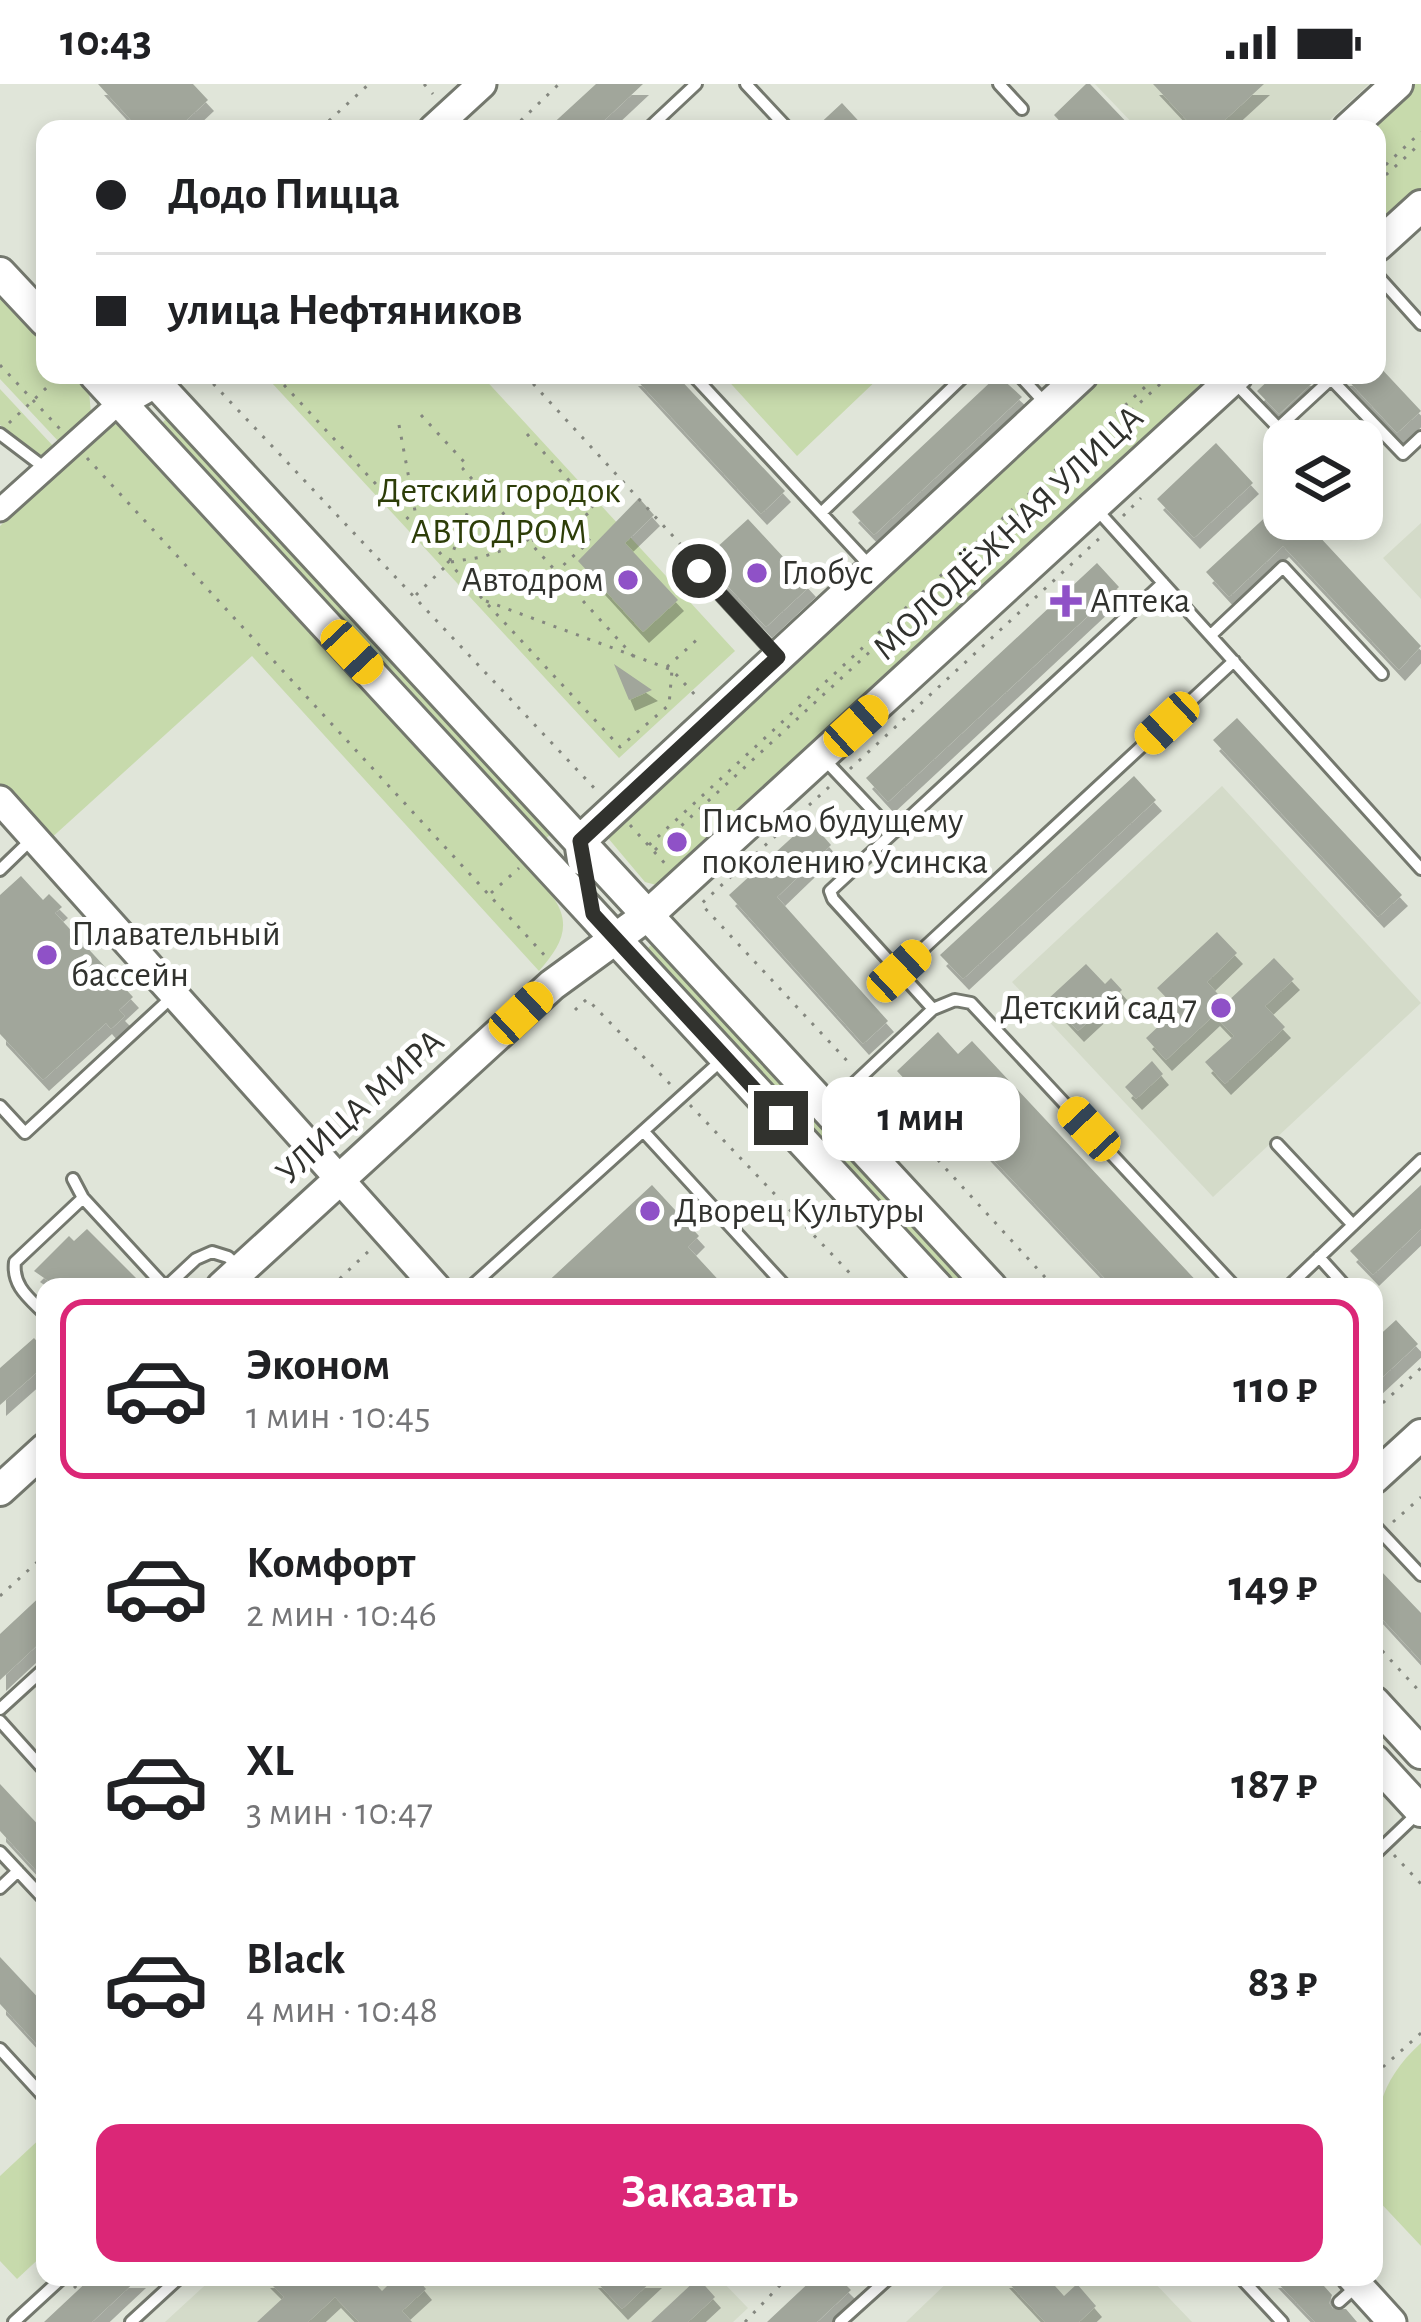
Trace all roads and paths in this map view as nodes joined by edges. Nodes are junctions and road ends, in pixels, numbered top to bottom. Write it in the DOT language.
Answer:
graph roads {
  1 [pos="369,84"];
  2 [pos="482,84"];
  3 [pos="559,84"];
  4 [pos="696,84"];
  5 [pos="746,84"];
  6 [pos="999,84"];
  7 [pos="1397,84"];
  8 [pos="1022,109"];
  9 [pos="330,120"];
  10 [pos="443,120"];
  11 [pos="521,120"];
  12 [pos="658,120"];
  13 [pos="780,120"];
  14 [pos="1358,120"];
  15 [pos="1421,132"];
  16 [pos="1421,142"];
  17 [pos="1386,165"];
  18 [pos="1386,175"];
  19 [pos="1421,206"];
  20 [pos="1386,238"];
  21 [pos="0,273"];
  22 [pos="1386,285"];
  23 [pos="36,311"];
  24 [pos="1421,324"];
  25 [pos="0,365"];
  26 [pos="50,384"];
  27 [pos="103,384"];
  28 [pos="149,384"];
  29 [pos="164,384"];
  30 [pos="214,384"];
  31 [pos="533,384"];
  32 [pos="701,384"];
  33 [pos="956,384"];
  34 [pos="1027,384"];
  35 [pos="1072,384"];
  36 [pos="1148,384"];
  37 [pos="1160,384"];
  38 [pos="1228,384"];
  39 [pos="1241,384"];
  40 [pos="1326,384"];
  41 [pos="1336,384"];
  42 [pos="284,385"];
  43 [pos="33,400"];
  44 [pos="120,402"];
  45 [pos="1048,406"];
  46 [pos="421,416"];
  47 [pos="1272,420"];
  48 [pos="1287,420"];
  49 [pos="1370,420"];
  50 [pos="399,425"];
  51 [pos="0,433"];
  52 [pos="1383,433"];
  53 [pos="527,434"];
  54 [pos="1421,437"];
  55 [pos="73,442"];
  56 [pos="45,468"];
  57 [pos="477,485"];
  58 [pos="1145,494"];
  59 [pos="0,510"];
  60 [pos="821,513"];
  61 [pos="1103,517"];
  62 [pos="575,525"];
  63 [pos="418,529"];
  64 [pos="530,543"];
  65 [pos="692,557"];
  66 [pos="449,562"];
  67 [pos="872,568"];
  68 [pos="699,571"];
  69 [pos="557,572"];
  70 [pos="1163,583"];
  71 [pos="414,596"];
  72 [pos="485,601"];
  73 [pos="1210,635"];
  74 [pos="701,636"];
  75 [pos="634,657"];
  76 [pos="778,657"];
  77 [pos="1234,661"];
  78 [pos="665,668"];
  79 [pos="672,670"];
  80 [pos="1382,674"];
  81 [pos="701,702"];
  82 [pos="831,767"];
  83 [pos="0,800"];
  84 [pos="615,809"];
  85 [pos="892,831"];
  86 [pos="34,838"];
  87 [pos="580,841"];
  88 [pos="649,845"];
  89 [pos="654,852"];
  90 [pos="1421,868"];
  91 [pos="0,870"];
  92 [pos="691,893"];
  93 [pos="593,914"];
  94 [pos="648,915"];
  95 [pos="616,938"];
  96 [pos="899,971"];
  97 [pos="556,979"];
  98 [pos="173,997"];
  99 [pos="933,1009"];
  100 [pos="575,1010"];
  101 [pos="725,1057"];
  102 [pos="862,1077"];
  103 [pos="682,1097"];
  104 [pos="819,1100"];
  105 [pos="0,1106"];
  106 [pos="781,1118"];
  107 [pos="644,1132"];
  108 [pos="1277,1144"];
  109 [pos="1421,1160"];
  110 [pos="73,1179"];
  111 [pos="338,1180"];
  112 [pos="83,1198"];
  113 [pos="1353,1225"];
  114 [pos="375,1245"];
  115 [pos="1319,1257"];
  116 [pos="158,1278"];
  117 [pos="176,1278"];
  118 [pos="232,1278"];
  119 [pos="340,1278"];
  120 [pos="428,1278"];
  121 [pos="482,1278"];
  122 [pos="778,1278"];
  123 [pos="854,1278"];
  124 [pos="930,1278"];
  125 [pos="983,1278"];
  126 [pos="1046,1278"];
  127 [pos="1227,1278"];
  128 [pos="1297,1278"];
  129 [pos="1338,1278"];
  130 [pos="36,1305"];
  131 [pos="1421,1368"];
  132 [pos="1383,1403"];
  133 [pos="1421,1435"];
  134 [pos="36,1457"];
  135 [pos="1383,1470"];
  136 [pos="0,1490"];
  137 [pos="1421,1497"];
  138 [pos="1383,1525"];
  139 [pos="1383,1534"];
  140 [pos="36,1563"];
  141 [pos="1421,1576"];
  142 [pos="0,1596"];
  143 [pos="1383,1652"];
  144 [pos="36,1676"];
  145 [pos="1421,1694"];
  146 [pos="0,1709"];
  147 [pos="1383,1712"];
  148 [pos="0,1721"];
  149 [pos="1421,1753"];
  150 [pos="36,1761"];
  151 [pos="1383,1770"];
  152 [pos="1421,1810"];
  153 [pos="1383,1846"];
  154 [pos="1389,1850"];
  155 [pos="0,1852"];
  156 [pos="18,1871"];
  157 [pos="1421,1884"];
  158 [pos="0,1888"];
  159 [pos="36,1890"];
  160 [pos="1421,2033"];
  161 [pos="0,2049"];
  162 [pos="1383,2067"];
  163 [pos="36,2088"];
  164 [pos="53,2286"];
  165 [pos="170,2286"];
  166 [pos="779,2286"];
  167 [pos="875,2286"];
  168 [pos="1248,2286"];
  169 [pos="1349,2288"];
  170 [pos="855,2308"];
  171 [pos="14,2322"];
  172 [pos="131,2322"];
  173 [pos="745,2322"];
  174 [pos="840,2322"];
  175 [pos="863,2322"];
  176 [pos="1282,2322"];
  177 [pos="1392,2322"];
  1 -- 9 [label="path"];
  2 -- 10 [label="street"];
  3 -- 11 [label="path"];
  4 -- 12 [label="lane"];
  5 -- 13 [label="lane"];
  6 -- 8 [label="lane"];
  7 -- 14 [label="main road"];
  15 -- 17 [label="path"];
  16 -- 18 [label="path"];
  19 -- 20 [label="main road"];
  21 -- 23 [label="main road"];
  22 -- 24 [label="lane"];
  25 -- 43 [label="path"];
  26 -- 43 [label="path"];
  27 -- 44 [label="main road"];
  28 -- 44 [label="main road"];
  29 -- 87 [label="main road"];
  30 -- 71 [label="path"];
  31 -- 65 [label="path"];
  32 -- 60 [label="lane"];
  33 -- 60 [label="lane"];
  34 -- 45 [label="lane"];
  35 -- 45 [label="main road, МОЛОДЁЖНАЯ УЛИЦА"];
  36 -- 88 [label="path"];
  37 -- 89 [label="path"];
  38 -- 61 [label="main road, МОЛОДЁЖНАЯ УЛИЦА"];
  39 -- 47 [label="lane"];
  40 -- 48 [label="lane"];
  41 -- 49 [label="lane"];
  42 -- 63 [label="path"];
  43 -- 51 [label="path"];
  43 -- 55 [label="path"];
  44 -- 55 [label="street"];
  44 -- 93 [label="main road"];
  45 -- 67 [label="main road, МОЛОДЁЖНАЯ УЛИЦА"];
  46 -- 57 [label="path"];
  50 -- 63 [label="path"];
  51 -- 56 [label="lane"];
  52 -- 54 [label="lane"];
  53 -- 62 [label="path"];
  55 -- 56 [label="street"];
  55 -- 97 [label="path"];
  56 -- 59 [label="street"];
  57 -- 64 [label="path"];
  57 -- 66 [label="path"];
  58 -- 61 [label="path"];
  60 -- 67 [label="lane"];
  61 -- 70 [label="lane"];
  61 -- 82 [label="main road, МОЛОДЁЖНАЯ УЛИЦА"];
  61 -- 82 [label="path"];
  62 -- 64 [label="path"];
  62 -- 69 [label="path"];
  63 -- 66 [label="path"];
  64 -- 66 [label="path"];
  64 -- 69 [label="path"];
  66 -- 71 [label="path"];
  66 -- 72 [label="path"];
  67 -- 76 [label="main road, МОЛОДЁЖНАЯ УЛИЦА"];
  68 -- 76 [label="lane"];
  69 -- 75 [label="path"];
  70 -- 73 [label="lane"];
  70 -- 85 [label="lane"];
  71 -- 84 [label="path"];
  72 -- 75 [label="path"];
  72 -- 79 [label="path"];
  73 -- 77 [label="lane"];
  73 -- 80 [label="lane"];
  74 -- 78 [label="path"];
  75 -- 78 [label="path"];
  76 -- 84 [label="main road, МОЛОДЁЖНАЯ УЛИЦА"];
  77 -- 90 [label="lane"];
  77 -- 96 [label="lane"];
  78 -- 79 [label="path"];
  79 -- 81 [label="path"];
  82 -- 85 [label="lane"];
  82 -- 92 [label="main road, МОЛОДЁЖНАЯ УЛИЦА"];
  82 -- 92 [label="path"];
  83 -- 86 [label="street"];
  84 -- 87 [label="main road, МОЛОДЁЖНАЯ УЛИЦА"];
  84 -- 88 [label="path"];
  85 -- 96 [label="lane"];
  86 -- 91 [label="lane"];
  86 -- 98 [label="street"];
  87 -- 93 [label="main road"];
  87 -- 94 [label="main road"];
  88 -- 89 [label="path"];
  89 -- 92 [label="path"];
  92 -- 94 [label="main road, МОЛОДЁЖНАЯ УЛИЦА"];
  92 -- 102 [label="path"];
  93 -- 95 [label="main road"];
  93 -- 97 [label="main road, УЛИЦА МИРА"];
  94 -- 95 [label="main road, МОЛОДЁЖНАЯ УЛИЦА"];
  94 -- 104 [label="main road"];
  95 -- 97 [label="main road, УЛИЦА МИРА"];
  95 -- 101 [label="main road"];
  96 -- 99 [label="lane"];
  97 -- 111 [label="main road, УЛИЦА МИРА"];
  98 -- 105 [label="lane"];
  98 -- 111 [label="street"];
  99 -- 102 [label="lane"];
  99 -- 127 [label="lane"];
  100 -- 103 [label="path"];
  101 -- 103 [label="lane"];
  101 -- 106 [label="main road"];
  102 -- 104 [label="lane"];
  102 -- 126 [label="path"];
  103 -- 107 [label="lane"];
  103 -- 123 [label="path"];
  104 -- 106 [label="main road"];
  104 -- 125 [label="main road"];
  106 -- 124 [label="main road"];
  107 -- 121 [label="lane"];
  107 -- 122 [label="lane"];
  108 -- 113 [label="lane"];
  109 -- 113 [label="lane"];
  110 -- 112 [label="lane"];
  111 -- 118 [label="main road, УЛИЦА МИРА"];
  111 -- 120 [label="street"];
  112 -- 116 [label="lane"];
  112 -- 130 [label="lane"];
  113 -- 115 [label="lane"];
  114 -- 119 [label="path"];
  115 -- 128 [label="lane"];
  115 -- 129 [label="lane"];
  117 -- 118 [label="lane"];
  131 -- 132 [label="path"];
  133 -- 135 [label="main road"];
  134 -- 136 [label="main road"];
  137 -- 138 [label="path"];
  139 -- 141 [label="lane"];
  140 -- 142 [label="path"];
  143 -- 145 [label="path"];
  144 -- 146 [label="lane"];
  147 -- 149 [label="main road"];
  148 -- 150 [label="lane"];
  151 -- 152 [label="main road"];
  152 -- 153 [label="lane"];
  154 -- 157 [label="path"];
  155 -- 156 [label="lane"];
  156 -- 158 [label="lane"];
  156 -- 159 [label="lane"];
  160 -- 162 [label="path"];
  161 -- 163 [label="lane"];
  164 -- 171 [label="lane"];
  165 -- 172 [label="lane"];
  166 -- 173 [label="path"];
  167 -- 170 [label="lane"];
  168 -- 176 [label="lane"];
  169 -- 177 [label="street"];
  170 -- 174 [label="lane"];
  170 -- 175 [label="lane"];
}
